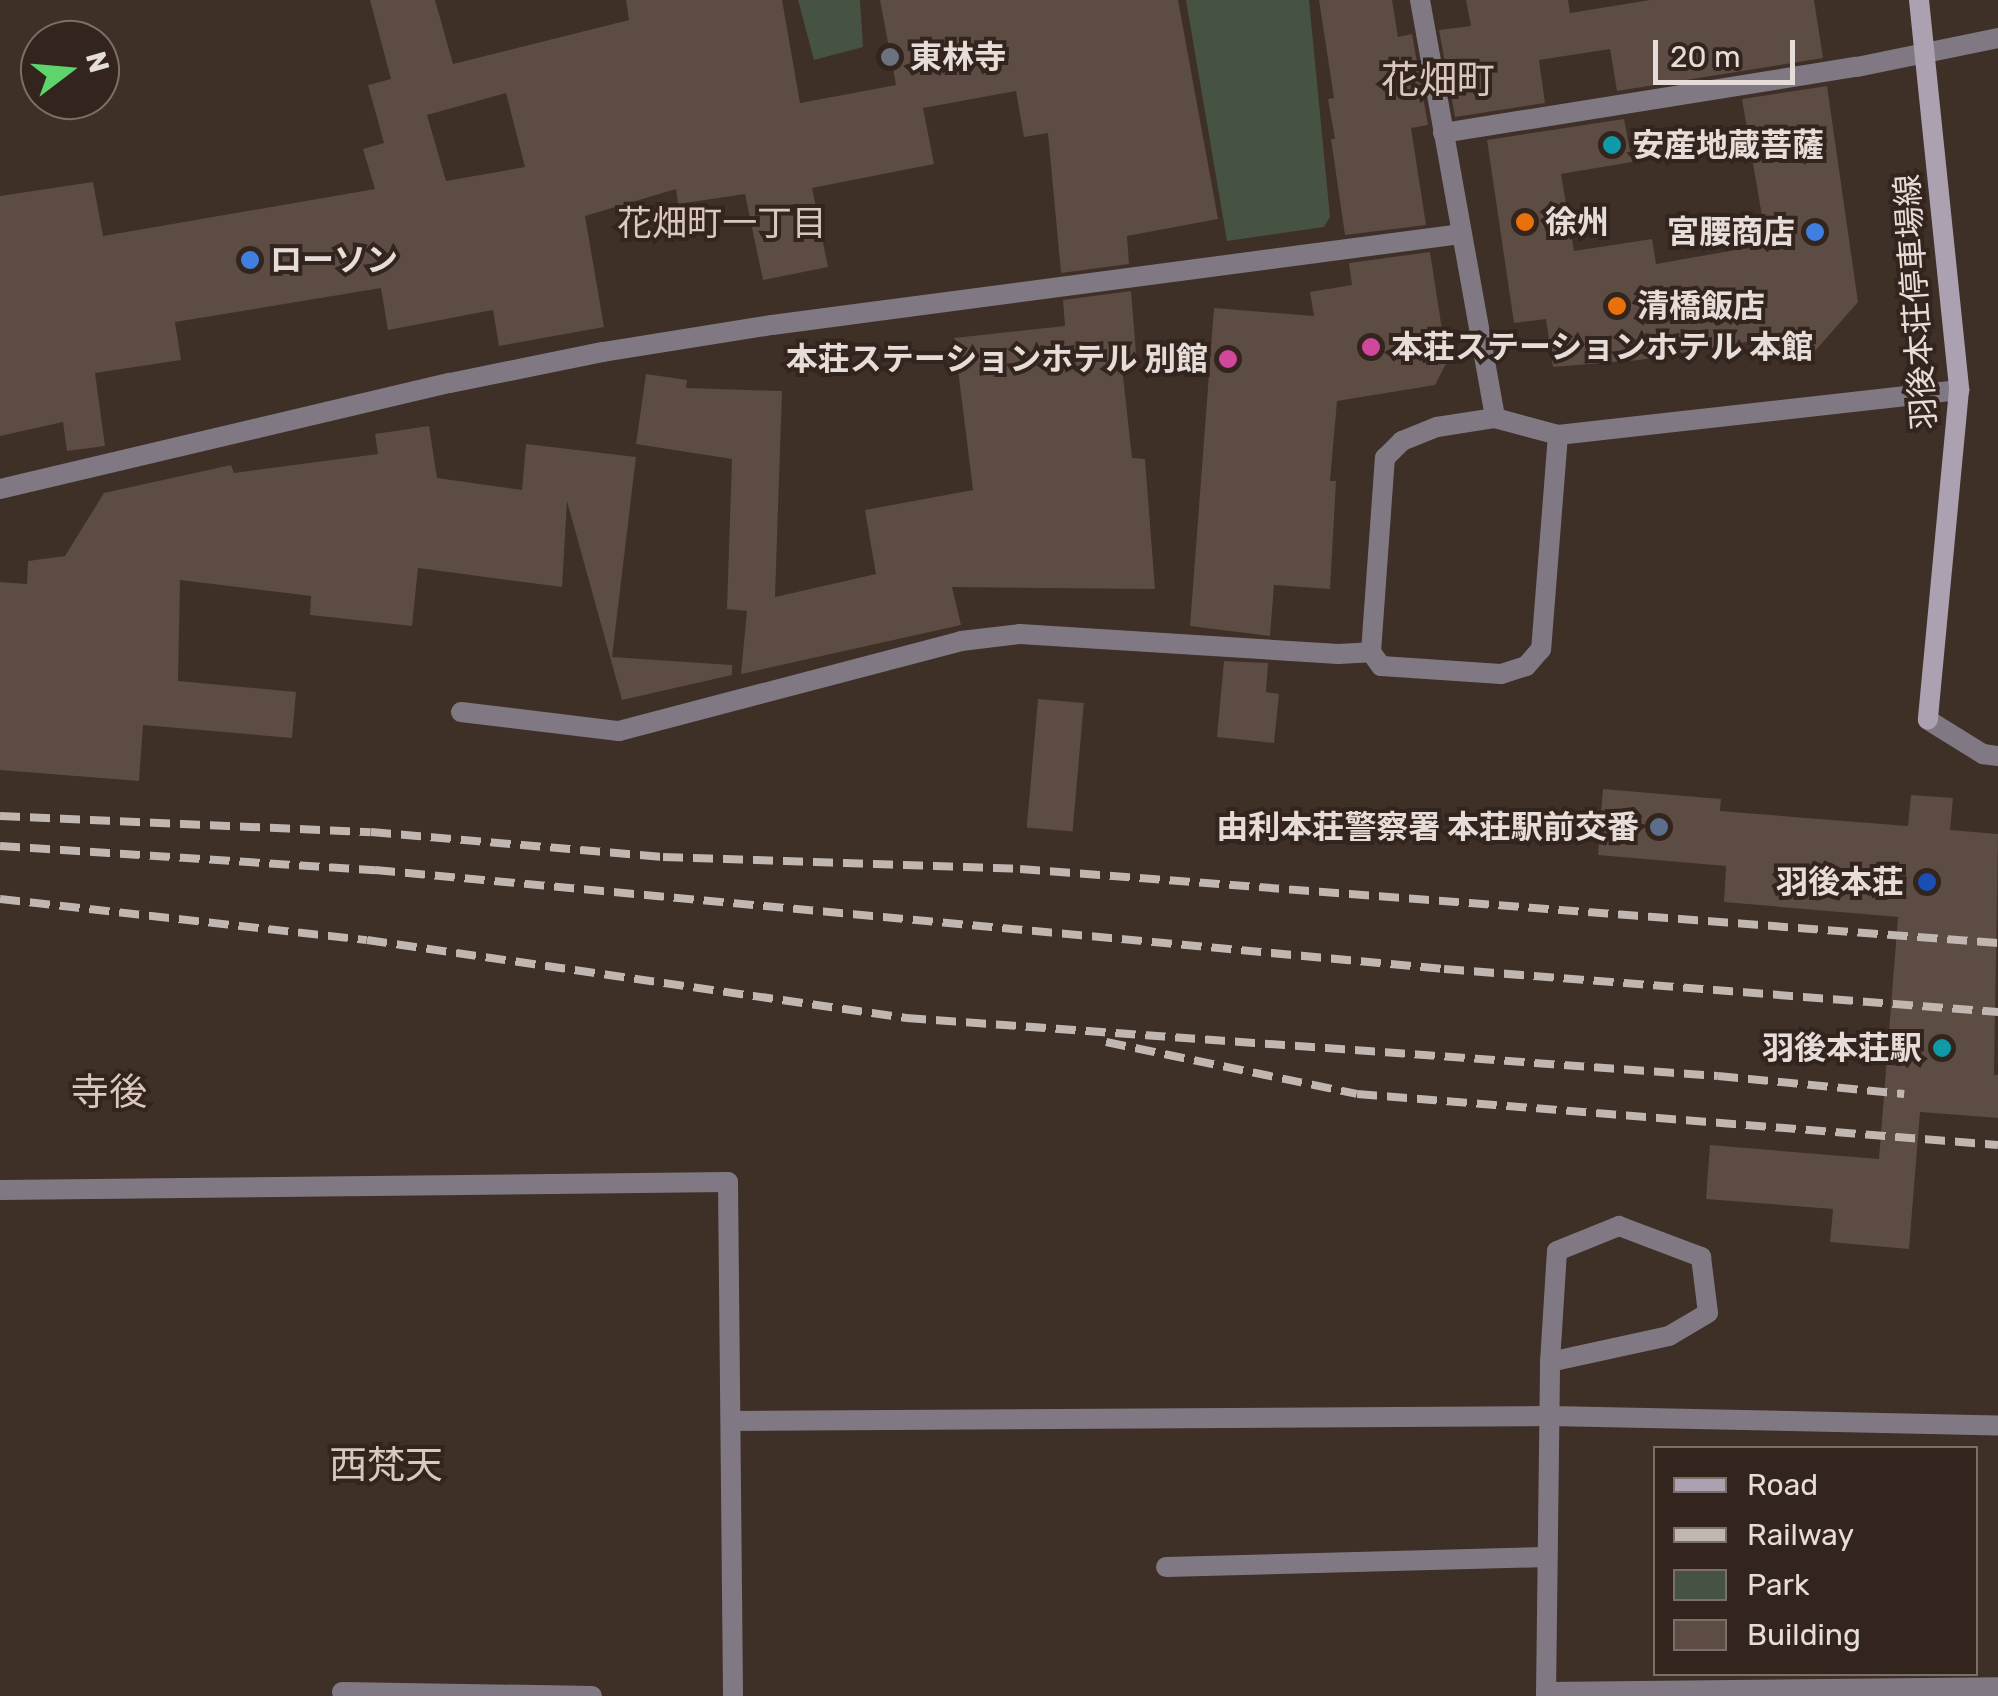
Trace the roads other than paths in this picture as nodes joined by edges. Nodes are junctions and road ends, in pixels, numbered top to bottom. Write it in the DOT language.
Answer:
graph roads {
  1 [pos="1420,0"];
  2 [pos="1919,0"];
  3 [pos="1998,38"];
  4 [pos="1927,52"];
  5 [pos="1443,133"];
  6 [pos="1460,234"];
  7 [pos="1959,390"];
  8 [pos="1494,418"];
  9 [pos="1558,435"];
  10 [pos="0,490"];
  11 [pos="1371,652"];
  12 [pos="461,712"];
  13 [pos="1928,720"];
  14 [pos="1998,756"];
  15 [pos="0,1190"];
  16 [pos="1550,1362"];
  17 [pos="1550,1416"];
  18 [pos="732,1422"];
  19 [pos="1998,1424"];
  20 [pos="1546,1558"];
  21 [pos="1166,1566"];
  22 [pos="1998,1687"];
  23 [pos="342,1692"];
  24 [pos="1546,1694"];
  25 [pos="592,1696"];
  26 [pos="733,1696"];
  1 -- 5 [label="street"];
  2 -- 4 [label="main road, 羽後本荘停車場線"];
  3 -- 4 [label="street"];
  4 -- 5 [label="street"];
  4 -- 7 [label="main road, 羽後本荘停車場線"];
  5 -- 6 [label="street"];
  6 -- 8 [label="street"];
  6 -- 10 [label="street"];
  7 -- 9 [label="street"];
  7 -- 13 [label="main road, 羽後本荘停車場線"];
  8 -- 9 [label="street"];
  8 -- 11 [label="street"];
  9 -- 11 [label="street"];
  11 -- 12 [label="street"];
  13 -- 14 [label="street"];
  15 -- 18 [label="street"];
  16 -- 16 [label="street"];
  16 -- 17 [label="street"];
  17 -- 18 [label="street"];
  17 -- 19 [label="street"];
  17 -- 20 [label="street"];
  18 -- 26 [label="street"];
  20 -- 21 [label="street"];
  20 -- 24 [label="street"];
  22 -- 24 [label="street"];
  23 -- 25 [label="street"];
}
